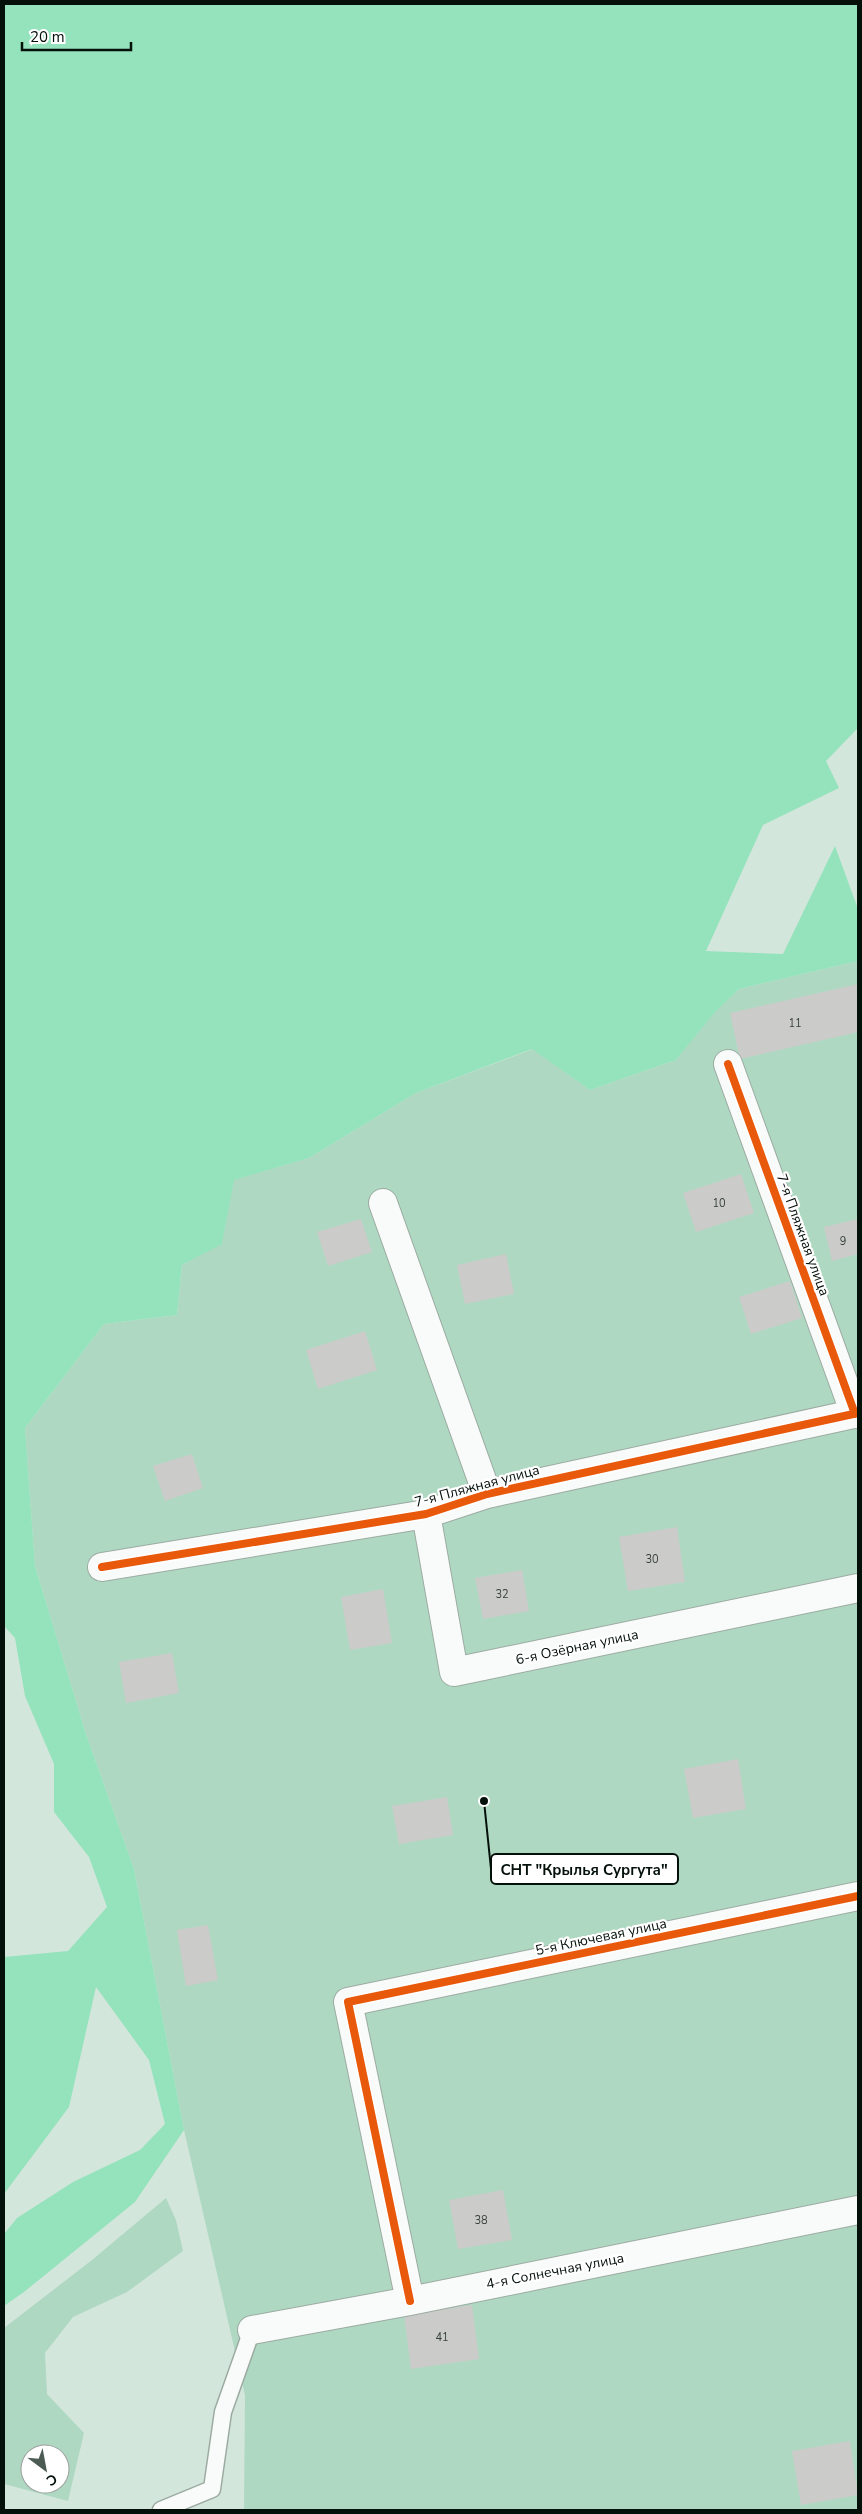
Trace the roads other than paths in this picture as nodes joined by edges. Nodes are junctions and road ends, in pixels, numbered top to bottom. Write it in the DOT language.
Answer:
graph roads {
  1 [pos="728,1064"];
  2 [pos="384,1203"];
  3 [pos="857,1414"];
  4 [pos="487,1494"];
  5 [pos="426,1514"];
  6 [pos="102,1567"];
  7 [pos="858,1588"];
  8 [pos="858,1896"];
  9 [pos="858,2210"];
  10 [pos="410,2301"];
  11 [pos="252,2330"];
  12 [pos="161,2510"];
  1 -- 3 [label="street, 7-я Пляжная улица"];
  2 -- 4 [label="street, 7-я Пляжная улица"];
  3 -- 4 [label="street, 7-я Пляжная улица"];
  4 -- 5 [label="street, 7-я Пляжная улица"];
  5 -- 6 [label="street, 7-я Пляжная улица"];
  5 -- 7 [label="street, 6-я Озёрная улица"];
  8 -- 10 [label="street, 5-я Ключевая улица"];
  9 -- 10 [label="street, 4-я Солнечная улица"];
  10 -- 11 [label="street, 4-я Солнечная улица"];
  11 -- 12 [label="lane"];
}
